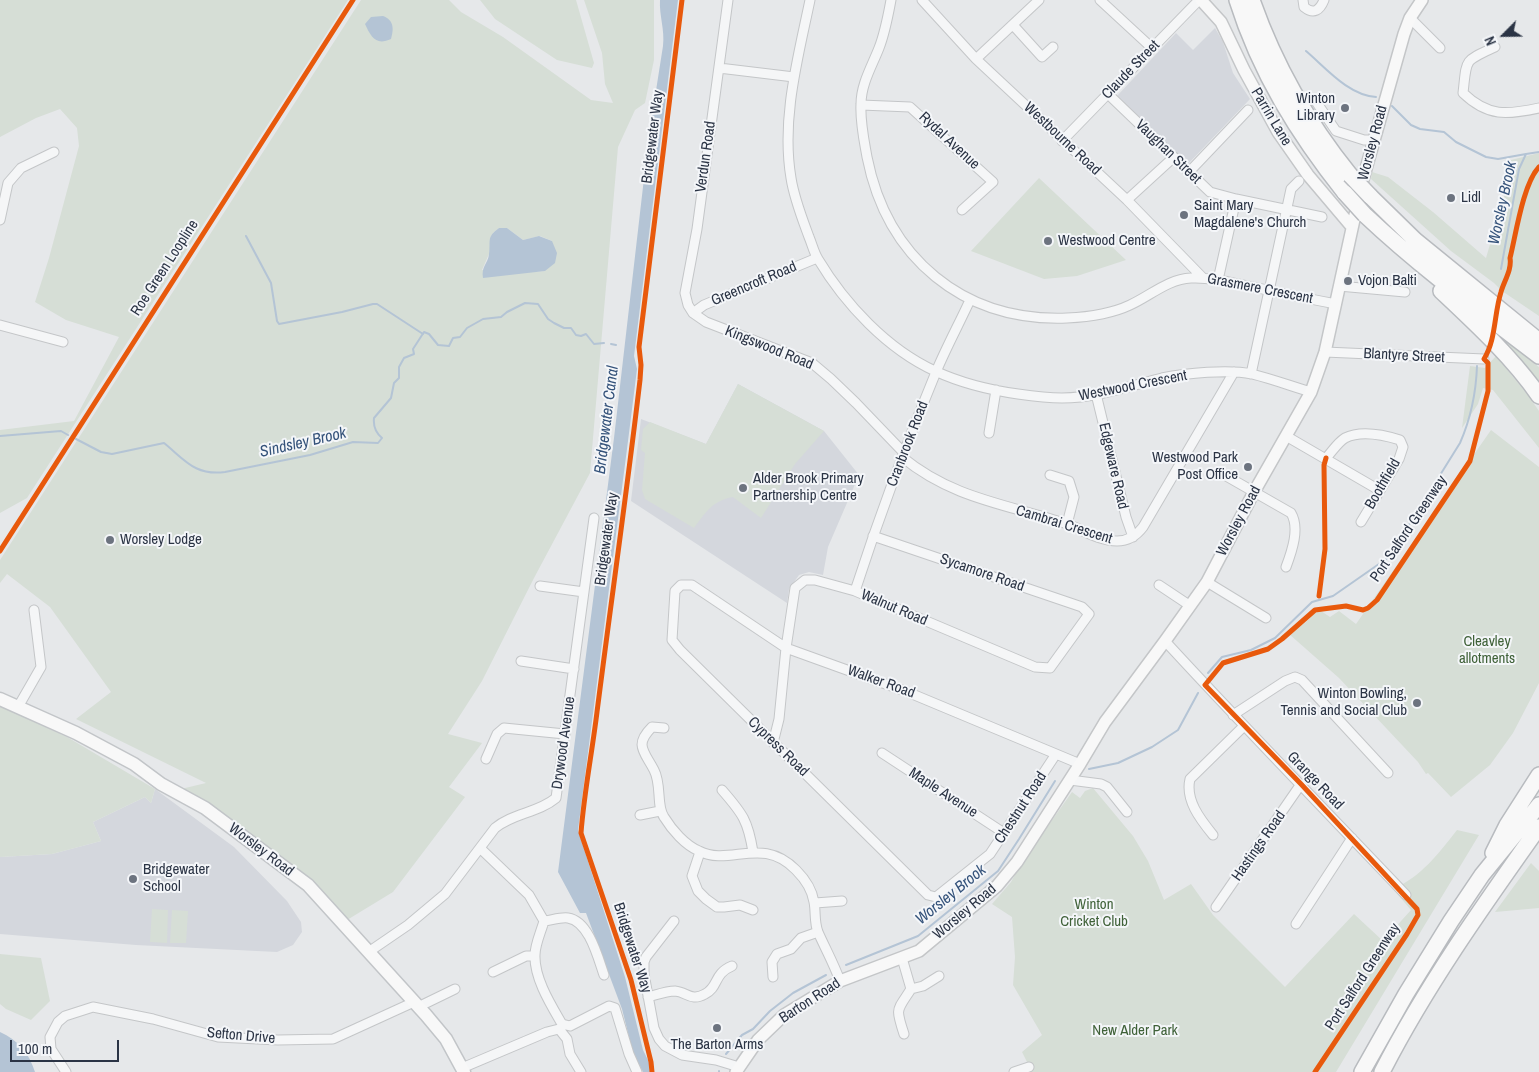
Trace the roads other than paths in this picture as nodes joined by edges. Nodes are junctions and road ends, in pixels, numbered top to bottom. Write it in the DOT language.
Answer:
graph roads {
  1 [pos="728,0"];
  2 [pos="810,0"];
  3 [pos="891,0"];
  4 [pos="923,0"];
  5 [pos="1039,0"];
  6 [pos="1100,0"];
  7 [pos="1200,0"];
  8 [pos="1237,0"];
  9 [pos="1252,0"];
  10 [pos="1303,0"];
  11 [pos="1324,0"];
  12 [pos="1422,0"];
  13 [pos="1410,18"];
  14 [pos="1013,25"];
  15 [pos="1053,46"];
  16 [pos="1495,47"];
  17 [pos="1152,48"];
  18 [pos="1440,48"];
  19 [pos="976,58"];
  20 [pos="718,68"];
  21 [pos="794,77"];
  22 [pos="1108,94"];
  23 [pos="1317,102"];
  24 [pos="861,104"];
  25 [pos="1539,108"];
  26 [pos="1248,110"];
  27 [pos="1062,140"];
  28 [pos="1373,140"];
  29 [pos="54,152"];
  30 [pos="1174,157"];
  31 [pos="1189,172"];
  32 [pos="1299,181"];
  33 [pos="1236,199"];
  34 [pos="1127,200"];
  35 [pos="962,210"];
  36 [pos="1287,210"];
  37 [pos="1322,217"];
  38 [pos="0,220"];
  39 [pos="1352,227"];
  40 [pos="1391,239"];
  41 [pos="817,258"];
  42 [pos="1202,278"];
  43 [pos="1218,280"];
  44 [pos="1339,286"];
  45 [pos="1270,291"];
  46 [pos="1405,292"];
  47 [pos="1489,299"];
  48 [pos="970,300"];
  49 [pos="1336,304"];
  50 [pos="693,313"];
  51 [pos="0,325"];
  52 [pos="1539,328"];
  53 [pos="1539,340"];
  54 [pos="63,342"];
  55 [pos="1325,352"];
  56 [pos="1539,356"];
  57 [pos="1484,360"];
  58 [pos="936,371"];
  59 [pos="1234,372"];
  60 [pos="1251,374"];
  61 [pos="996,390"];
  62 [pos="1311,392"];
  63 [pos="1096,394"];
  64 [pos="1539,396"];
  65 [pos="988,433"];
  66 [pos="1286,436"];
  67 [pos="903,455"];
  68 [pos="1326,458"];
  69 [pos="1221,473"];
  70 [pos="1050,475"];
  71 [pos="1379,490"];
  72 [pos="1254,492"];
  73 [pos="594,518"];
  74 [pos="1360,522"];
  75 [pos="1067,524"];
  76 [pos="873,536"];
  77 [pos="1133,537"];
  78 [pos="1286,566"];
  79 [pos="1207,582"];
  80 [pos="692,585"];
  81 [pos="1159,585"];
  82 [pos="540,586"];
  83 [pos="856,591"];
  84 [pos="584,592"];
  85 [pos="1189,605"];
  86 [pos="34,610"];
  87 [pos="1266,618"];
  88 [pos="1166,641"];
  89 [pos="786,648"];
  90 [pos="521,661"];
  91 [pos="1050,668"];
  92 [pos="574,669"];
  93 [pos="0,699"];
  94 [pos="18,707"];
  95 [pos="1233,715"];
  96 [pos="1244,726"];
  97 [pos="664,728"];
  98 [pos="565,734"];
  99 [pos="773,743"];
  100 [pos="882,753"];
  101 [pos="1056,754"];
  102 [pos="486,759"];
  103 [pos="1080,764"];
  104 [pos="1388,772"];
  105 [pos="1539,775"];
  106 [pos="1070,780"];
  107 [pos="1301,784"];
  108 [pos="722,790"];
  109 [pos="1539,805"];
  110 [pos="660,811"];
  111 [pos="1127,812"];
  112 [pos="640,815"];
  113 [pos="1539,828"];
  114 [pos="1539,832"];
  115 [pos="1004,834"];
  116 [pos="1212,835"];
  117 [pos="1352,838"];
  118 [pos="481,849"];
  119 [pos="700,852"];
  120 [pos="752,852"];
  121 [pos="1514,863"];
  122 [pos="1482,875"];
  123 [pos="1406,895"];
  124 [pos="936,897"];
  125 [pos="842,901"];
  126 [pos="814,903"];
  127 [pos="1216,907"];
  128 [pos="753,910"];
  129 [pos="544,921"];
  130 [pos="674,922"];
  131 [pos="1296,924"];
  132 [pos="818,932"];
  133 [pos="370,952"];
  134 [pos="534,956"];
  135 [pos="903,957"];
  136 [pos="732,966"];
  137 [pos="493,972"];
  138 [pos="604,975"];
  139 [pos="938,976"];
  140 [pos="773,977"];
  141 [pos="840,981"];
  142 [pos="455,989"];
  143 [pos="911,989"];
  144 [pos="648,997"];
  145 [pos="416,1004"];
  146 [pos="904,1034"];
  147 [pos="1030,1067"];
  148 [pos="738,1069"];
  149 [pos="463,1070"];
  150 [pos="66,1072"];
  151 [pos="581,1072"];
  152 [pos="637,1072"];
  153 [pos="1014,1072"];
  154 [pos="1362,1072"];
  155 [pos="1382,1072"];
  1 -- 20 [label="street, Verdun Road"];
  2 -- 21 [label="street, Westwood Crescent"];
  3 -- 24 [label="street, Grasmere Crescent"];
  4 -- 19 [label="street, Westbourne Road"];
  5 -- 14 [label="street"];
  6 -- 17 [label="street"];
  7 -- 17 [label="street, Claude Street"];
  7 -- 39 [label="main road, Parrin Lane"];
  8 -- 40 [label="highway, bridge"];
  9 -- 47 [label="highway, bridge"];
  10 -- 11 [label="street"];
  12 -- 13 [label="main road, Worsley Road"];
  13 -- 18 [label="street"];
  13 -- 28 [label="main road, Worsley Road"];
  14 -- 15 [label="street"];
  14 -- 19 [label="street"];
  16 -- 25 [label="street"];
  17 -- 22 [label="street, Claude Street"];
  19 -- 27 [label="street, Westbourne Road"];
  20 -- 21 [label="street"];
  20 -- 50 [label="street, Verdun Road"];
  21 -- 41 [label="street, Westwood Crescent"];
  22 -- 27 [label="street, Claude Street"];
  22 -- 30 [label="street, Vaughan Street"];
  23 -- 28 [label="street"];
  24 -- 35 [label="street, Rydal Avenue"];
  24 -- 48 [label="street, Grasmere Crescent"];
  26 -- 31 [label="street"];
  27 -- 34 [label="street, Westbourne Road"];
  28 -- 39 [label="main road, Worsley Road"];
  29 -- 38 [label="street"];
  30 -- 31 [label="street, Vaughan Street"];
  30 -- 34 [label="street"];
  31 -- 33 [label="street, Vaughan Street"];
  32 -- 36 [label="street"];
  33 -- 36 [label="street, Vaughan Street"];
  33 -- 43 [label="street"];
  34 -- 42 [label="street, Westbourne Road"];
  36 -- 37 [label="street, Vaughan Street"];
  36 -- 45 [label="street"];
  39 -- 44 [label="main road, Worsley Road"];
  40 -- 56 [label="highway"];
  40 -- 64 [label="highway"];
  41 -- 50 [label="street, Greencroft Road"];
  41 -- 58 [label="street, Westwood Crescent"];
  42 -- 43 [label="street, Grasmere Crescent"];
  42 -- 48 [label="street, Grasmere Crescent"];
  43 -- 45 [label="street, Grasmere Crescent"];
  44 -- 46 [label="street"];
  44 -- 49 [label="main road, Worsley Road"];
  45 -- 49 [label="street, Grasmere Crescent"];
  45 -- 60 [label="street"];
  47 -- 52 [label="highway"];
  47 -- 53 [label="highway"];
  48 -- 58 [label="street, Cranbrook Road"];
  49 -- 55 [label="main road, Worsley Road"];
  50 -- 67 [label="street, Kingswood Road"];
  51 -- 54 [label="street"];
  55 -- 57 [label="street, Blantyre Street"];
  55 -- 62 [label="main road, Worsley Road"];
  58 -- 61 [label="street, Westwood Crescent"];
  58 -- 67 [label="street, Cranbrook Road"];
  59 -- 60 [label="street, Westwood Crescent"];
  59 -- 63 [label="street, Westwood Crescent"];
  59 -- 77 [label="street, Cambrai Crescent"];
  60 -- 62 [label="street, Westwood Crescent"];
  61 -- 63 [label="street, Westwood Crescent"];
  61 -- 65 [label="street"];
  62 -- 66 [label="main road, Worsley Road"];
  63 -- 77 [label="street, Edgeware Road"];
  66 -- 68 [label="street"];
  66 -- 72 [label="main road, Worsley Road"];
  67 -- 75 [label="street, Cambrai Crescent"];
  67 -- 76 [label="street, Cranbrook Road"];
  68 -- 71 [label="street"];
  68 -- 71 [label="street, Boothfield"];
  69 -- 72 [label="street"];
  70 -- 75 [label="street"];
  71 -- 74 [label="street, Boothfield"];
  72 -- 78 [label="street"];
  72 -- 79 [label="main road, Worsley Road"];
  73 -- 84 [label="street, Drywood Avenue"];
  75 -- 77 [label="street, Cambrai Crescent"];
  76 -- 83 [label="street, Cranbrook Road"];
  76 -- 91 [label="street, Sycamore Road"];
  79 -- 85 [label="main road, Worsley Road"];
  79 -- 87 [label="street"];
  80 -- 89 [label="street, Walker Road"];
  80 -- 99 [label="street, Cypress Road"];
  81 -- 85 [label="street"];
  82 -- 84 [label="street"];
  83 -- 89 [label="street, Walnut Road"];
  83 -- 91 [label="street, Walnut Road"];
  84 -- 92 [label="street, Drywood Avenue"];
  85 -- 88 [label="main road, Worsley Road"];
  86 -- 94 [label="street"];
  88 -- 95 [label="street, Grange Road"];
  88 -- 103 [label="main road, Worsley Road"];
  89 -- 99 [label="street"];
  89 -- 101 [label="street, Walker Road"];
  90 -- 92 [label="street"];
  92 -- 98 [label="street, Drywood Avenue"];
  93 -- 94 [label="main road, Worsley Road"];
  94 -- 133 [label="main road, Worsley Road"];
  95 -- 96 [label="street, Grange Road"];
  95 -- 104 [label="street"];
  96 -- 107 [label="street, Grange Road"];
  96 -- 116 [label="street"];
  97 -- 110 [label="street"];
  98 -- 102 [label="street"];
  98 -- 118 [label="street, Drywood Avenue"];
  99 -- 124 [label="street, Cypress Road"];
  100 -- 115 [label="street, Maple Avenue"];
  101 -- 103 [label="street, Walker Road"];
  101 -- 115 [label="street, Chestnut Road"];
  103 -- 106 [label="main road, Worsley Road"];
  105 -- 122 [label="highway"];
  106 -- 111 [label="street"];
  106 -- 135 [label="main road, Worsley Road"];
  107 -- 117 [label="street, Grange Road"];
  107 -- 127 [label="street, Hastings Road"];
  108 -- 120 [label="street"];
  109 -- 122 [label="highway"];
  110 -- 112 [label="street"];
  110 -- 119 [label="street"];
  113 -- 121 [label="highway"];
  114 -- 121 [label="highway"];
  115 -- 124 [label="street, Chestnut Road"];
  117 -- 123 [label="street, Grange Road"];
  117 -- 131 [label="street"];
  118 -- 129 [label="street"];
  118 -- 133 [label="street, Drywood Avenue"];
  119 -- 120 [label="street"];
  119 -- 128 [label="street"];
  120 -- 126 [label="street"];
  121 -- 155 [label="highway"];
  122 -- 154 [label="highway"];
  125 -- 126 [label="street"];
  126 -- 132 [label="street"];
  129 -- 134 [label="street"];
  129 -- 138 [label="street"];
  130 -- 144 [label="street"];
  132 -- 140 [label="street"];
  132 -- 141 [label="street"];
  133 -- 145 [label="main road, Worsley Road"];
  134 -- 137 [label="street"];
  134 -- 152 [label="street"];
  135 -- 141 [label="main road, Barton Road"];
  135 -- 143 [label="street"];
  136 -- 144 [label="street"];
  139 -- 143 [label="street"];
  141 -- 148 [label="main road, Barton Road"];
  142 -- 145 [label="street, Sefton Drive"];
  143 -- 146 [label="street"];
  144 -- 148 [label="street"];
  145 -- 149 [label="main road, Worsley Road"];
  145 -- 150 [label="street, Sefton Drive"];
  147 -- 153 [label="street"];
  149 -- 151 [label="street"];
}
